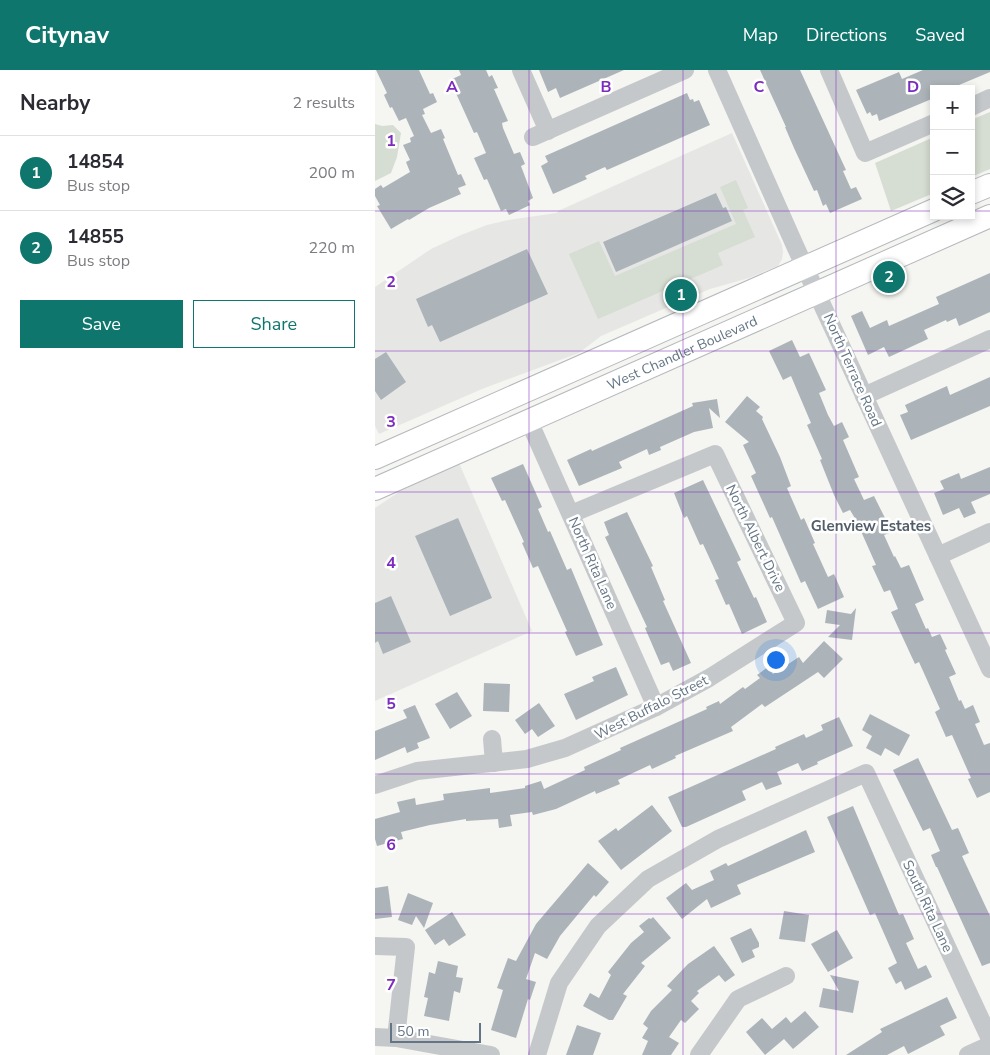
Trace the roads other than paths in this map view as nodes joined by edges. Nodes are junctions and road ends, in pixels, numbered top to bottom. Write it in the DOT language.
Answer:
graph roads {
  1 [pos="521,70"];
  2 [pos="685,70"];
  3 [pos="717,70"];
  4 [pos="829,70"];
  5 [pos="990,98"];
  6 [pos="975,105"];
  7 [pos="930,125"];
  8 [pos="990,185"];
  9 [pos="975,191"];
  10 [pos="930,212"];
  11 [pos="990,216"];
  12 [pos="805,266"];
  13 [pos="818,293"];
  14 [pos="990,339"];
  15 [pos="864,396"];
  16 [pos="529,421"];
  17 [pos="375,459"];
  18 [pos="380,487"];
  19 [pos="571,514"];
  20 [pos="990,532"];
  21 [pos="938,556"];
  22 [pos="796,623"];
  23 [pos="990,669"];
  24 [pos="656,706"];
  25 [pos="492,739"];
  26 [pos="494,763"];
  27 [pos="375,785"];
  28 [pos="375,946"];
  29 [pos="786,976"];
  30 [pos="375,1037"];
  31 [pos="396,1038"];
  32 [pos="990,1039"];
  33 [pos="990,1045"];
  34 [pos="491,1055"];
  35 [pos="537,1055"];
  36 [pos="699,1055"];
  37 [pos="968,1055"];
  1 -- 2 [label="street"];
  3 -- 12 [label="street, North Terrace Road"];
  4 -- 7 [label="street"];
  5 -- 6 [label="street"];
  8 -- 9 [label="main road"];
  10 -- 12 [label="main road, West Chandler Boulevard"];
  11 -- 13 [label="main road, West Chandler Boulevard"];
  12 -- 13 [label="street, North Terrace Road"];
  12 -- 17 [label="main road, West Chandler Boulevard"];
  13 -- 15 [label="street, North Terrace Road"];
  13 -- 16 [label="main road, West Chandler Boulevard"];
  14 -- 15 [label="street"];
  15 -- 21 [label="street, North Terrace Road"];
  16 -- 18 [label="main road, West Chandler Boulevard"];
  16 -- 19 [label="street, North Rita Lane"];
  17 -- 18 [label="main road"];
  19 -- 22 [label="street, North Albert Drive"];
  19 -- 24 [label="street, North Rita Lane"];
  20 -- 21 [label="street"];
  21 -- 23 [label="street, North Terrace Road"];
  22 -- 24 [label="street, West Buffalo Street"];
  24 -- 26 [label="street, West Buffalo Street"];
  25 -- 26 [label="street"];
  26 -- 27 [label="street, West Buffalo Street"];
  28 -- 31 [label="street"];
  29 -- 36 [label="street"];
  30 -- 31 [label="street"];
  31 -- 34 [label="street"];
  32 -- 35 [label="street, South Rita Lane"];
  33 -- 37 [label="street"];
}
